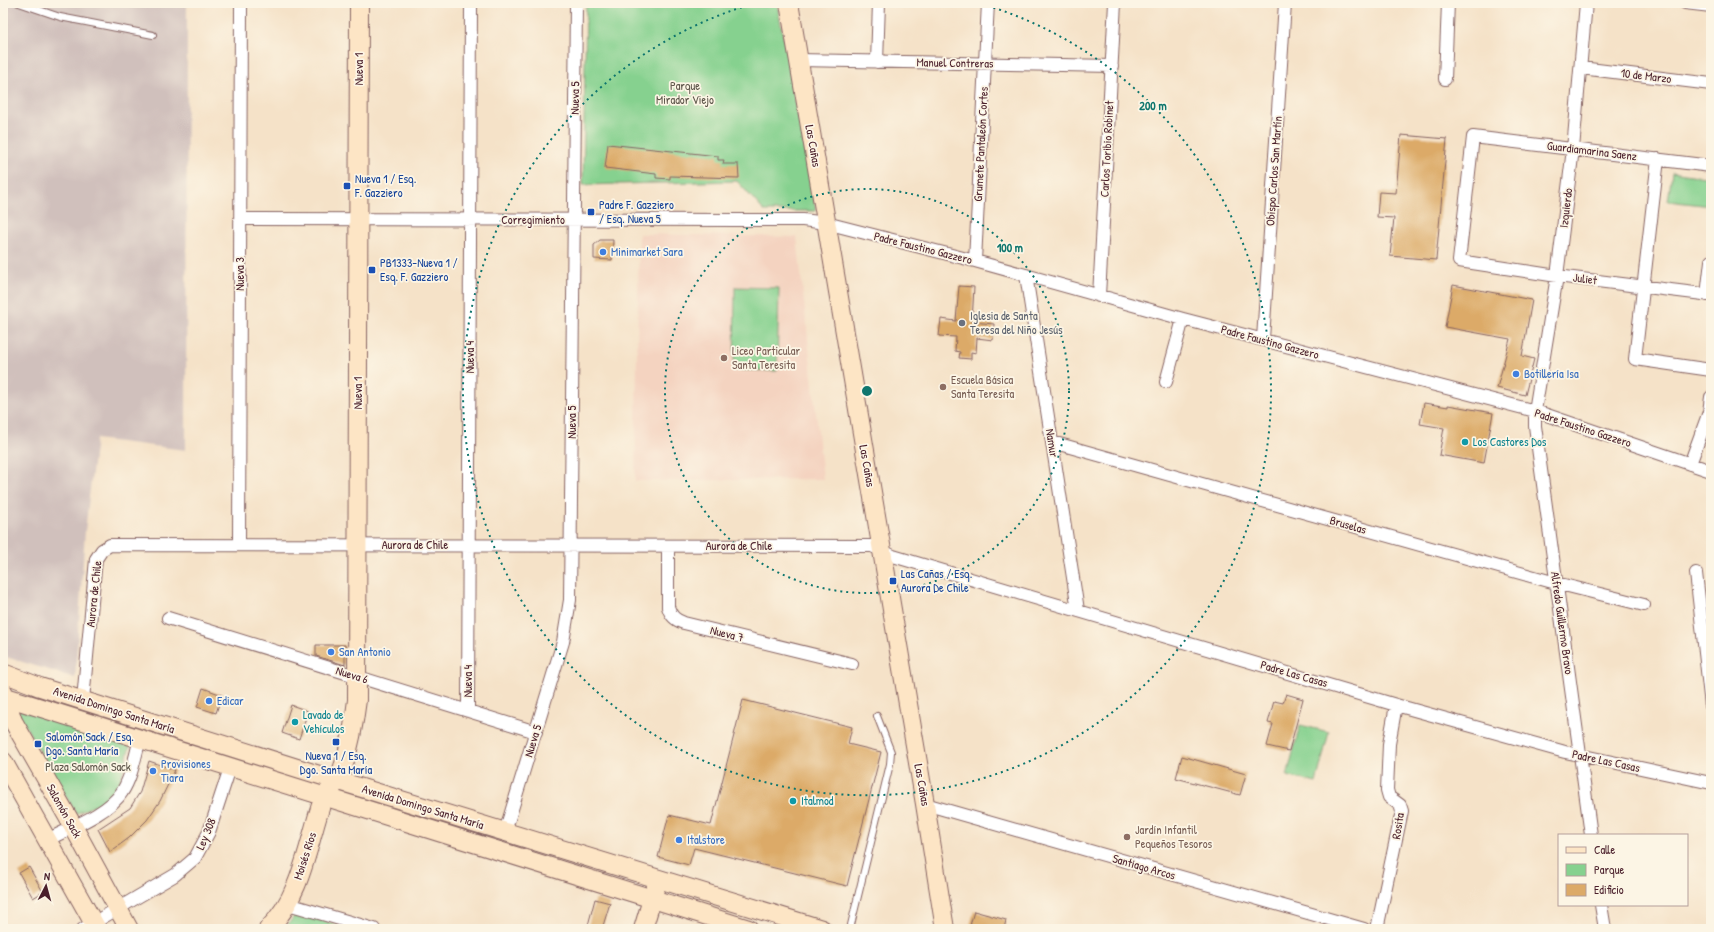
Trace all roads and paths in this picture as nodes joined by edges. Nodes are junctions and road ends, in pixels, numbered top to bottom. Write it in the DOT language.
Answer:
graph roads {
  1 [pos="19,3"];
  2 [pos="241,3"];
  3 [pos="359,3"];
  4 [pos="471,3"];
  5 [pos="576,3"];
  6 [pos="789,3"];
  7 [pos="880,3"];
  8 [pos="988,3"];
  9 [pos="1115,3"];
  10 [pos="1285,3"];
  11 [pos="1448,3"];
  12 [pos="1586,3"];
  13 [pos="1685,3"];
  14 [pos="1711,6"];
  15 [pos="153,35"];
  16 [pos="798,60"];
  17 [pos="877,62"];
  18 [pos="985,63"];
  19 [pos="1112,66"];
  20 [pos="1581,68"];
  21 [pos="1444,79"];
  22 [pos="1711,84"];
  23 [pos="1573,149"];
  24 [pos="1658,159"];
  25 [pos="1711,166"];
  26 [pos="240,219"];
  27 [pos="359,220"];
  28 [pos="470,220"];
  29 [pos="574,220"];
  30 [pos="826,223"];
  31 [pos="975,261"];
  32 [pos="1459,261"];
  33 [pos="1711,261"];
  34 [pos="1026,275"];
  35 [pos="1557,276"];
  36 [pos="1643,287"];
  37 [pos="1709,295"];
  38 [pos="1099,296"];
  39 [pos="1183,319"];
  40 [pos="1262,340"];
  41 [pos="1711,370"];
  42 [pos="1166,382"];
  43 [pos="1711,397"];
  44 [pos="1535,411"];
  45 [pos="1052,442"];
  46 [pos="1690,464"];
  47 [pos="1711,471"];
  48 [pos="239,545"];
  49 [pos="358,545"];
  50 [pos="469,545"];
  51 [pos="571,545"];
  52 [pos="668,546"];
  53 [pos="881,550"];
  54 [pos="1696,574"];
  55 [pos="1556,583"];
  56 [pos="1644,605"];
  57 [pos="1078,610"];
  58 [pos="168,618"];
  59 [pos="852,664"];
  60 [pos="3,673"];
  61 [pos="358,677"];
  62 [pos="4,694"];
  63 [pos="83,700"];
  64 [pos="1396,705"];
  65 [pos="1711,706"];
  66 [pos="468,711"];
  67 [pos="877,716"];
  68 [pos="536,732"];
  69 [pos="140,739"];
  70 [pos="1580,756"];
  71 [pos="3,761"];
  72 [pos="230,768"];
  73 [pos="337,780"];
  74 [pos="1711,783"];
  75 [pos="324,797"];
  76 [pos="925,804"];
  77 [pos="73,826"];
  78 [pos="505,832"];
  79 [pos="1591,834"];
  80 [pos="47,840"];
  81 [pos="658,879"];
  82 [pos="653,898"];
  83 [pos="288,904"];
  84 [pos="1602,906"];
  85 [pos="118,909"];
  86 [pos="92,927"];
  87 [pos="129,929"];
  88 [pos="268,929"];
  89 [pos="374,929"];
  90 [pos="643,929"];
  91 [pos="749,929"];
  92 [pos="822,929"];
  93 [pos="850,929"];
  94 [pos="945,929"];
  95 [pos="1364,929"];
  96 [pos="1377,929"];
  97 [pos="1605,929"];
  1 -- 15 [label="lane"];
  2 -- 26 [label="street, Nueva 3"];
  3 -- 27 [label="main road, Nueva 1"];
  4 -- 28 [label="street, Nueva 4"];
  5 -- 29 [label="street, Nueva 5"];
  6 -- 16 [label="main road, Las Cañas"];
  7 -- 17 [label="street"];
  8 -- 18 [label="street, Grumete Pantaleón Cortes"];
  9 -- 19 [label="street, Carlos Toribio Robinet"];
  10 -- 40 [label="street, Obispo Carlos San Martín"];
  11 -- 21 [label="street"];
  12 -- 20 [label="street, Izquierdo"];
  13 -- 14 [label="street"];
  16 -- 17 [label="street, Manuel Contreras"];
  16 -- 30 [label="main road, Las Cañas"];
  17 -- 18 [label="street, Manuel Contreras"];
  18 -- 19 [label="street, Manuel Contreras"];
  18 -- 31 [label="street, Grumete Pantaleón Cortes"];
  19 -- 38 [label="street, Carlos Toribio Robinet"];
  20 -- 22 [label="street, 10 de Marzo"];
  20 -- 23 [label="street, Izquierdo"];
  23 -- 24 [label="street, Guardiamarina Saenz"];
  23 -- 32 [label="street, Guardiamarina Saenz"];
  23 -- 35 [label="street, Izquierdo"];
  24 -- 25 [label="street, Guardiamarina Saenz"];
  24 -- 36 [label="street"];
  26 -- 27 [label="street, Corregimiento"];
  26 -- 48 [label="street, Nueva 3"];
  27 -- 28 [label="street, Corregimiento"];
  27 -- 49 [label="main road, Nueva 1"];
  28 -- 29 [label="street, Corregimiento"];
  28 -- 50 [label="street, Nueva 4"];
  29 -- 30 [label="street, Corregimiento"];
  29 -- 51 [label="street, Nueva 5"];
  30 -- 31 [label="street, Padre Faustino Gazzero"];
  30 -- 53 [label="main road, Las Cañas"];
  31 -- 34 [label="street, Padre Faustino Gazzero"];
  32 -- 35 [label="street, Juliet"];
  33 -- 37 [label="street"];
  34 -- 38 [label="street, Padre Faustino Gazzero"];
  34 -- 45 [label="street, Namur"];
  35 -- 36 [label="street, Juliet"];
  35 -- 44 [label="street, Izquierdo"];
  36 -- 37 [label="street, Juliet"];
  36 -- 41 [label="street"];
  38 -- 39 [label="street, Padre Faustino Gazzero"];
  39 -- 40 [label="street, Padre Faustino Gazzero"];
  39 -- 42 [label="street"];
  40 -- 44 [label="street, Padre Faustino Gazzero"];
  43 -- 46 [label="street"];
  44 -- 46 [label="street, Padre Faustino Gazzero"];
  44 -- 55 [label="street, Alfredo Guillermo Bravo"];
  45 -- 55 [label="street, Bruselas"];
  45 -- 57 [label="street, Namur"];
  46 -- 47 [label="street, Padre Faustino Gazzero"];
  48 -- 49 [label="street, Aurora de Chile"];
  48 -- 63 [label="street, Aurora de Chile"];
  49 -- 50 [label="street, Aurora de Chile"];
  49 -- 61 [label="main road, Nueva 1"];
  50 -- 51 [label="street, Aurora de Chile"];
  50 -- 66 [label="street, Nueva 4"];
  51 -- 52 [label="street, Aurora de Chile"];
  51 -- 68 [label="street, Nueva 5"];
  52 -- 53 [label="street, Aurora de Chile"];
  52 -- 59 [label="street, Nueva 7"];
  53 -- 57 [label="street, Padre Las Casas"];
  53 -- 76 [label="main road, Las Cañas"];
  54 -- 65 [label="street"];
  55 -- 56 [label="street, Bruselas"];
  55 -- 70 [label="street, Alfredo Guillermo Bravo"];
  57 -- 64 [label="street, Padre Las Casas"];
  58 -- 61 [label="street, Nueva 6"];
  60 -- 63 [label="main road, Avenida Domingo Santa María"];
  61 -- 66 [label="street, Nueva 6"];
  61 -- 73 [label="main road, Nueva 1"];
  62 -- 69 [label="main road, Avenida Domingo Santa María"];
  62 -- 77 [label="main road, Salomón Sack"];
  63 -- 73 [label="main road, Avenida Domingo Santa María"];
  64 -- 70 [label="street, Padre Las Casas"];
  64 -- 96 [label="street, Rosita"];
  66 -- 68 [label="street, Nueva 6"];
  67 -- 93 [label="lane"];
  68 -- 78 [label="street, Nueva 5"];
  69 -- 72 [label="main road, Avenida Domingo Santa María"];
  69 -- 77 [label="street"];
  70 -- 74 [label="street, Padre Las Casas"];
  70 -- 79 [label="street, Alfredo Guillermo Bravo"];
  71 -- 80 [label="main road"];
  72 -- 75 [label="main road, Avenida Domingo Santa María"];
  72 -- 85 [label="street, Ley 308"];
  73 -- 75 [label="main road, Moisés Ríos"];
  73 -- 78 [label="main road, Avenida Domingo Santa María"];
  75 -- 82 [label="main road, Avenida Domingo Santa María"];
  75 -- 83 [label="main road, Moisés Ríos"];
  76 -- 94 [label="main road, Las Cañas"];
  76 -- 95 [label="street, Santiago Arcos"];
  77 -- 80 [label="street"];
  77 -- 85 [label="main road, Salomón Sack"];
  78 -- 81 [label="main road, Avenida Domingo Santa María"];
  80 -- 86 [label="main road"];
  81 -- 82 [label="main road"];
  81 -- 92 [label="main road, Avenida Domingo Santa María"];
  82 -- 90 [label="main road"];
  82 -- 91 [label="main road, Avenida Domingo Santa María"];
  83 -- 88 [label="main road, Moisés Ríos"];
  83 -- 89 [label="street"];
  84 -- 97 [label="street"];
  85 -- 86 [label="street, Ley 308"];
  85 -- 87 [label="main road, Salomón Sack"];
}
